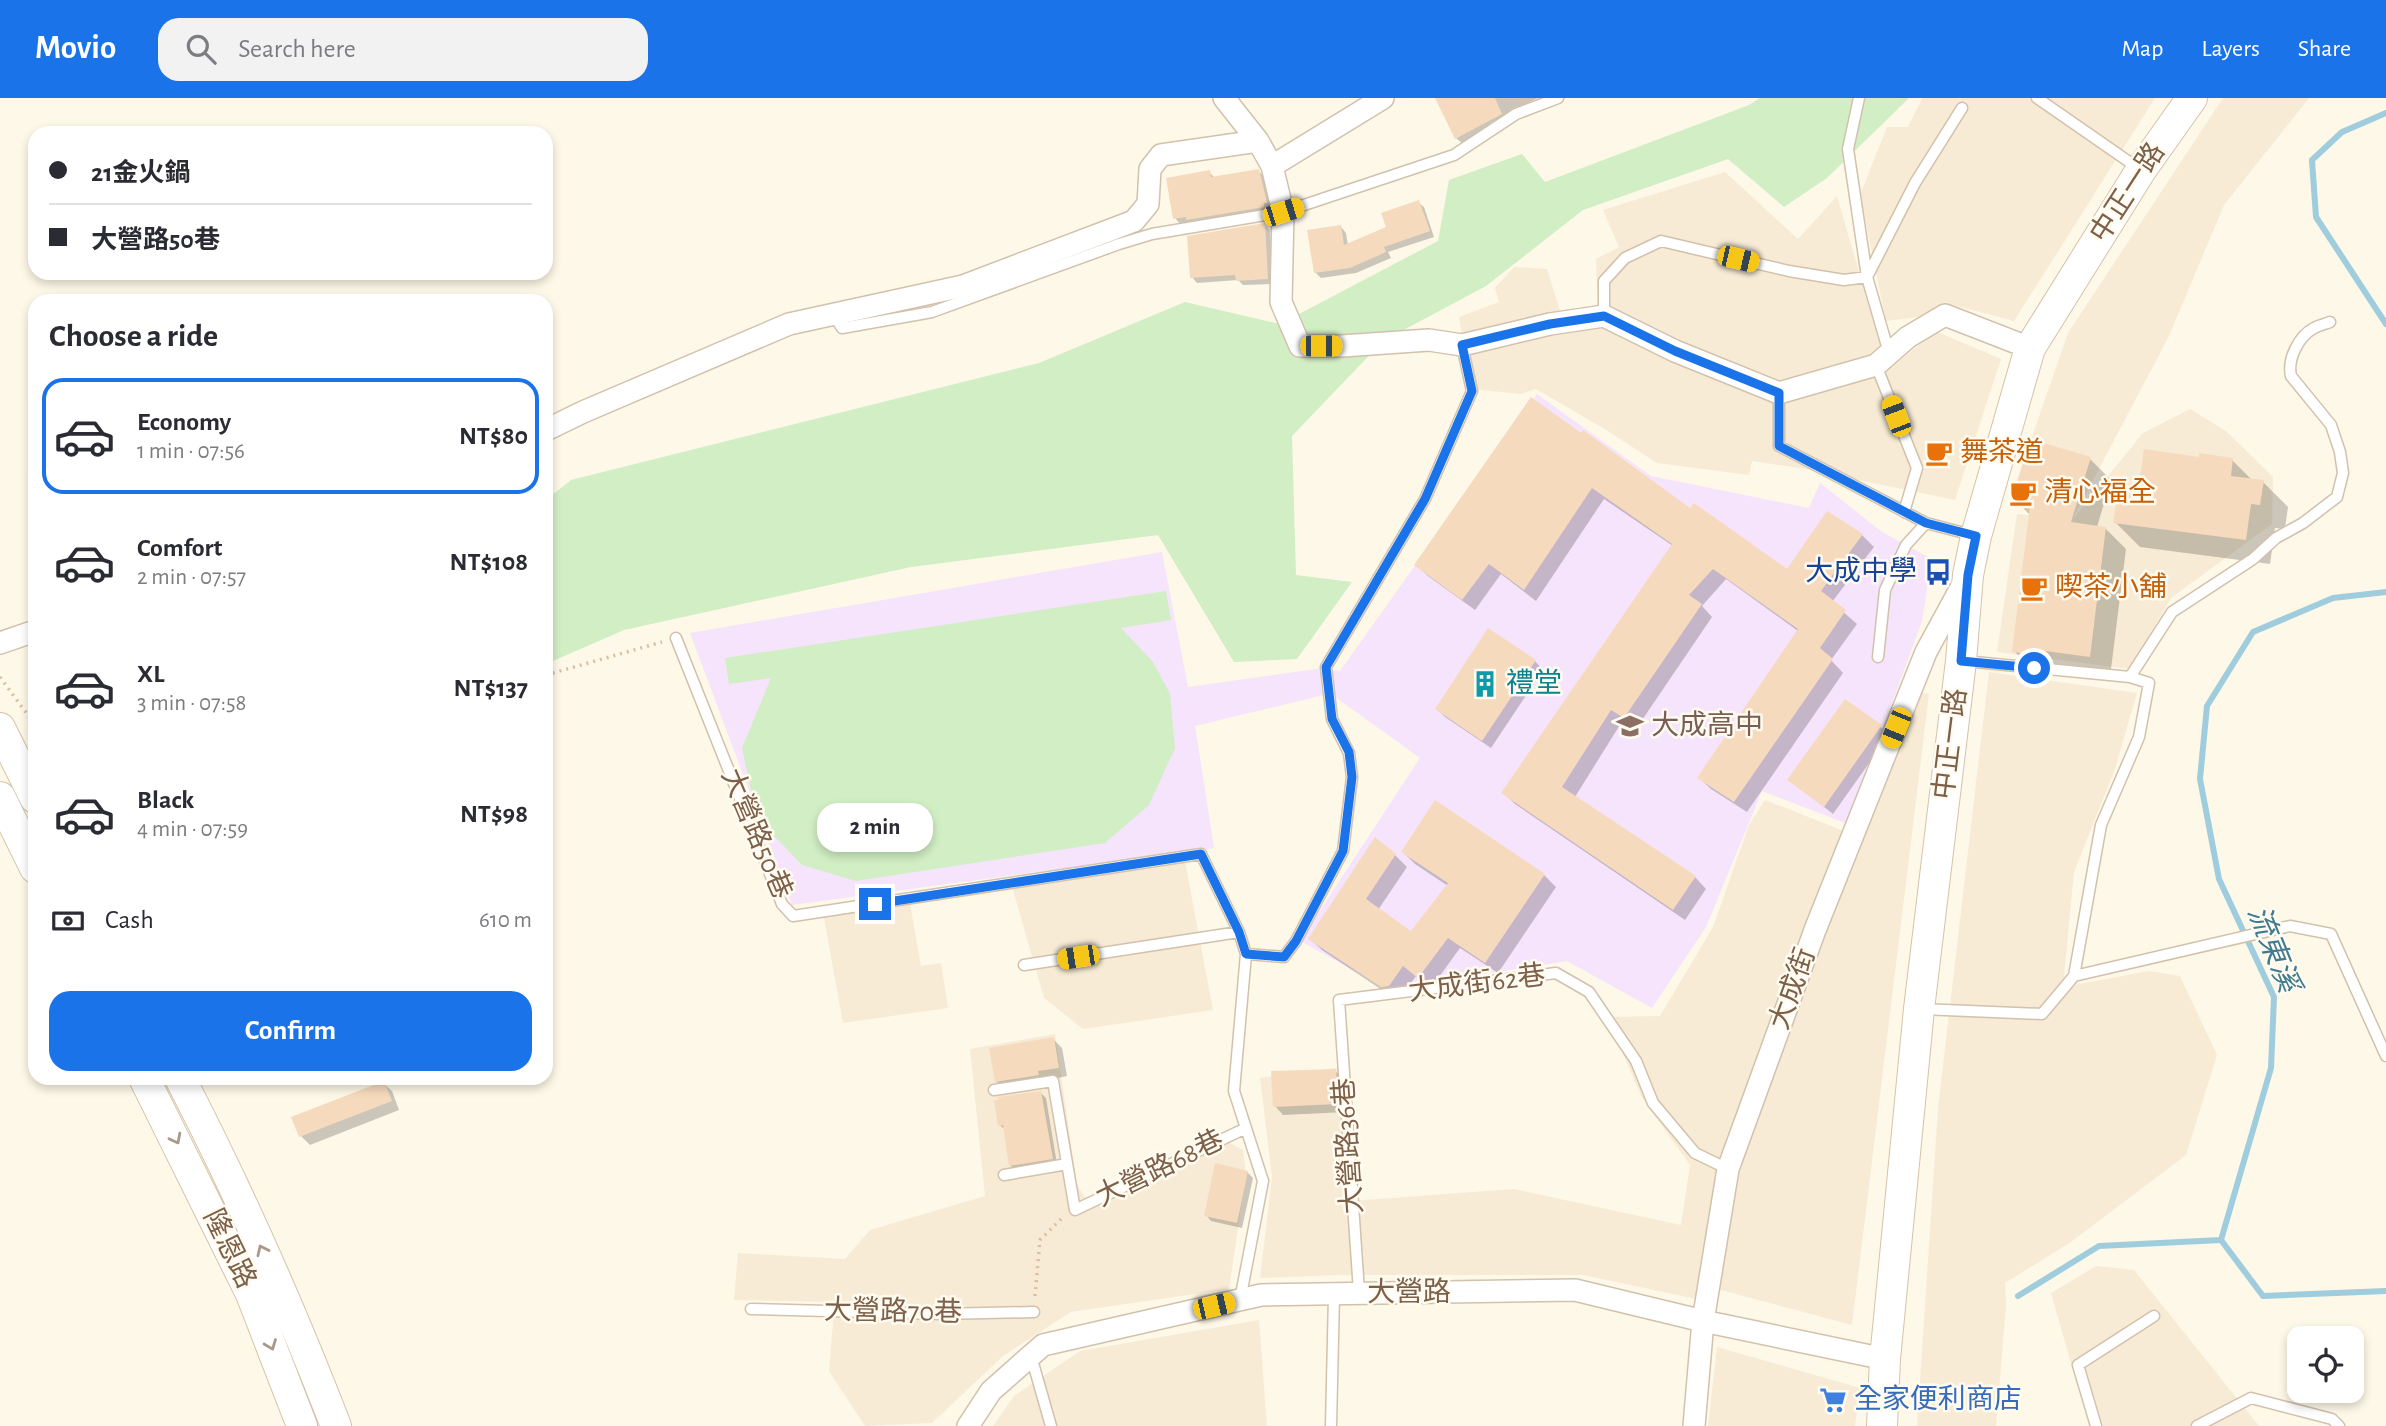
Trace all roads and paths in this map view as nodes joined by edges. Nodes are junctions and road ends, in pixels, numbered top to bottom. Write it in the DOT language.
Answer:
graph roads {
  1 [pos="1224,98"];
  2 [pos="1383,98"];
  3 [pos="1558,98"];
  4 [pos="1859,98"];
  5 [pos="2037,98"];
  6 [pos="2192,98"];
  7 [pos="1962,108"];
  8 [pos="1258,141"];
  9 [pos="1272,166"];
  10 [pos="2141,170"];
  11 [pos="1283,212"];
  12 [pos="1867,277"];
  13 [pos="833,314"];
  14 [pos="1604,316"];
  15 [pos="2330,322"];
  16 [pos="1462,345"];
  17 [pos="2031,348"];
  18 [pos="1882,359"];
  19 [pos="1779,393"];
  20 [pos="553,427"];
  21 [pos="1904,512"];
  22 [pos="1926,523"];
  23 [pos="1976,536"];
  24 [pos="1968,575"];
  25 [pos="28,633"];
  26 [pos="676,638"];
  27 [pos="0,643"];
  28 [pos="1878,657"];
  29 [pos="1961,661"];
  30 [pos="553,673"];
  31 [pos="0,677"];
  32 [pos="2130,677"];
  33 [pos="28,715"];
  34 [pos="0,728"];
  35 [pos="28,784"];
  36 [pos="0,797"];
  37 [pos="28,853"];
  38 [pos="1239,932"];
  39 [pos="1246,954"];
  40 [pos="1024,965"];
  41 [pos="2074,976"];
  42 [pos="1339,1000"];
  43 [pos="1919,1009"];
  44 [pos="2386,1056"];
  45 [pos="147,1085"];
  46 [pos="184,1085"];
  47 [pos="993,1090"];
  48 [pos="1246,1128"];
  49 [pos="1067,1164"];
  50 [pos="1728,1169"];
  51 [pos="1004,1175"];
  52 [pos="1075,1210"];
  53 [pos="1359,1292"];
  54 [pos="1334,1295"];
  55 [pos="1240,1300"];
  56 [pos="751,1309"];
  57 [pos="1034,1311"];
  58 [pos="2154,1316"];
  59 [pos="1703,1321"];
  60 [pos="1031,1356"];
  61 [pos="1885,1359"];
  62 [pos="302,1426"];
  63 [pos="336,1426"];
  64 [pos="968,1426"];
  65 [pos="1051,1426"];
  66 [pos="1331,1426"];
  67 [pos="1695,1426"];
  68 [pos="1882,1426"];
  69 [pos="2096,1426"];
  70 [pos="2197,1426"];
  71 [pos="2339,1426"];
  1 -- 8 [label="street"];
  2 -- 9 [label="street"];
  3 -- 11 [label="lane"];
  4 -- 12 [label="lane"];
  5 -- 10 [label="lane"];
  6 -- 10 [label="main road, 中正一路"];
  7 -- 12 [label="lane"];
  8 -- 9 [label="street"];
  8 -- 13 [label="street"];
  9 -- 11 [label="street"];
  10 -- 17 [label="main road, 中正一路"];
  11 -- 13 [label="lane"];
  11 -- 16 [label="street"];
  12 -- 14 [label="lane"];
  12 -- 18 [label="lane"];
  13 -- 20 [label="street"];
  14 -- 16 [label="street"];
  14 -- 19 [label="street"];
  15 -- 32 [label="lane"];
  16 -- 39 [label="lane"];
  17 -- 18 [label="street"];
  17 -- 23 [label="main road, 中正一路"];
  18 -- 19 [label="street"];
  18 -- 21 [label="lane"];
  19 -- 21 [label="lane"];
  21 -- 22 [label="lane"];
  22 -- 23 [label="lane"];
  22 -- 28 [label="lane"];
  23 -- 24 [label="main road, 中正一路"];
  24 -- 29 [label="main road, 中正一路"];
  24 -- 50 [label="street, 大成街"];
  25 -- 27 [label="street"];
  26 -- 30 [label="path"];
  26 -- 38 [label="lane, 大營路50巷"];
  29 -- 32 [label="lane"];
  29 -- 43 [label="main road, 中正一路"];
  31 -- 33 [label="path"];
  32 -- 41 [label="lane"];
  34 -- 35 [label="main road"];
  36 -- 37 [label="main road"];
  38 -- 39 [label="lane, 大營路50巷"];
  38 -- 40 [label="lane"];
  39 -- 48 [label="lane, 大營路50巷"];
  41 -- 43 [label="lane"];
  41 -- 44 [label="lane"];
  42 -- 50 [label="lane, 大成街62巷"];
  42 -- 53 [label="lane, 大營路36巷"];
  43 -- 61 [label="main road, 中正一路"];
  45 -- 62 [label="main road, 隆恩路, one-way"];
  63 -- 46 [label="main road, 隆恩路, one-way"];
  47 -- 49 [label="lane, 大營路68巷"];
  48 -- 52 [label="lane, 大營路68巷"];
  48 -- 55 [label="lane, 大營路50巷"];
  49 -- 51 [label="lane"];
  49 -- 52 [label="lane, 大營路68巷"];
  50 -- 59 [label="street, 大成街"];
  52 -- 57 [label="path, 大營路68巷"];
  53 -- 54 [label="street, 大營路"];
  53 -- 59 [label="street, 大營路"];
  54 -- 55 [label="street, 大營路"];
  54 -- 66 [label="lane"];
  55 -- 60 [label="street, 大營路"];
  56 -- 57 [label="lane, 大營路70巷"];
  58 -- 69 [label="lane"];
  59 -- 61 [label="street, 大營路"];
  59 -- 67 [label="street, 大成街"];
  60 -- 64 [label="street, 大營路"];
  60 -- 65 [label="lane"];
  61 -- 68 [label="main road, 中正一路"];
  70 -- 71 [label="lane"];
}
